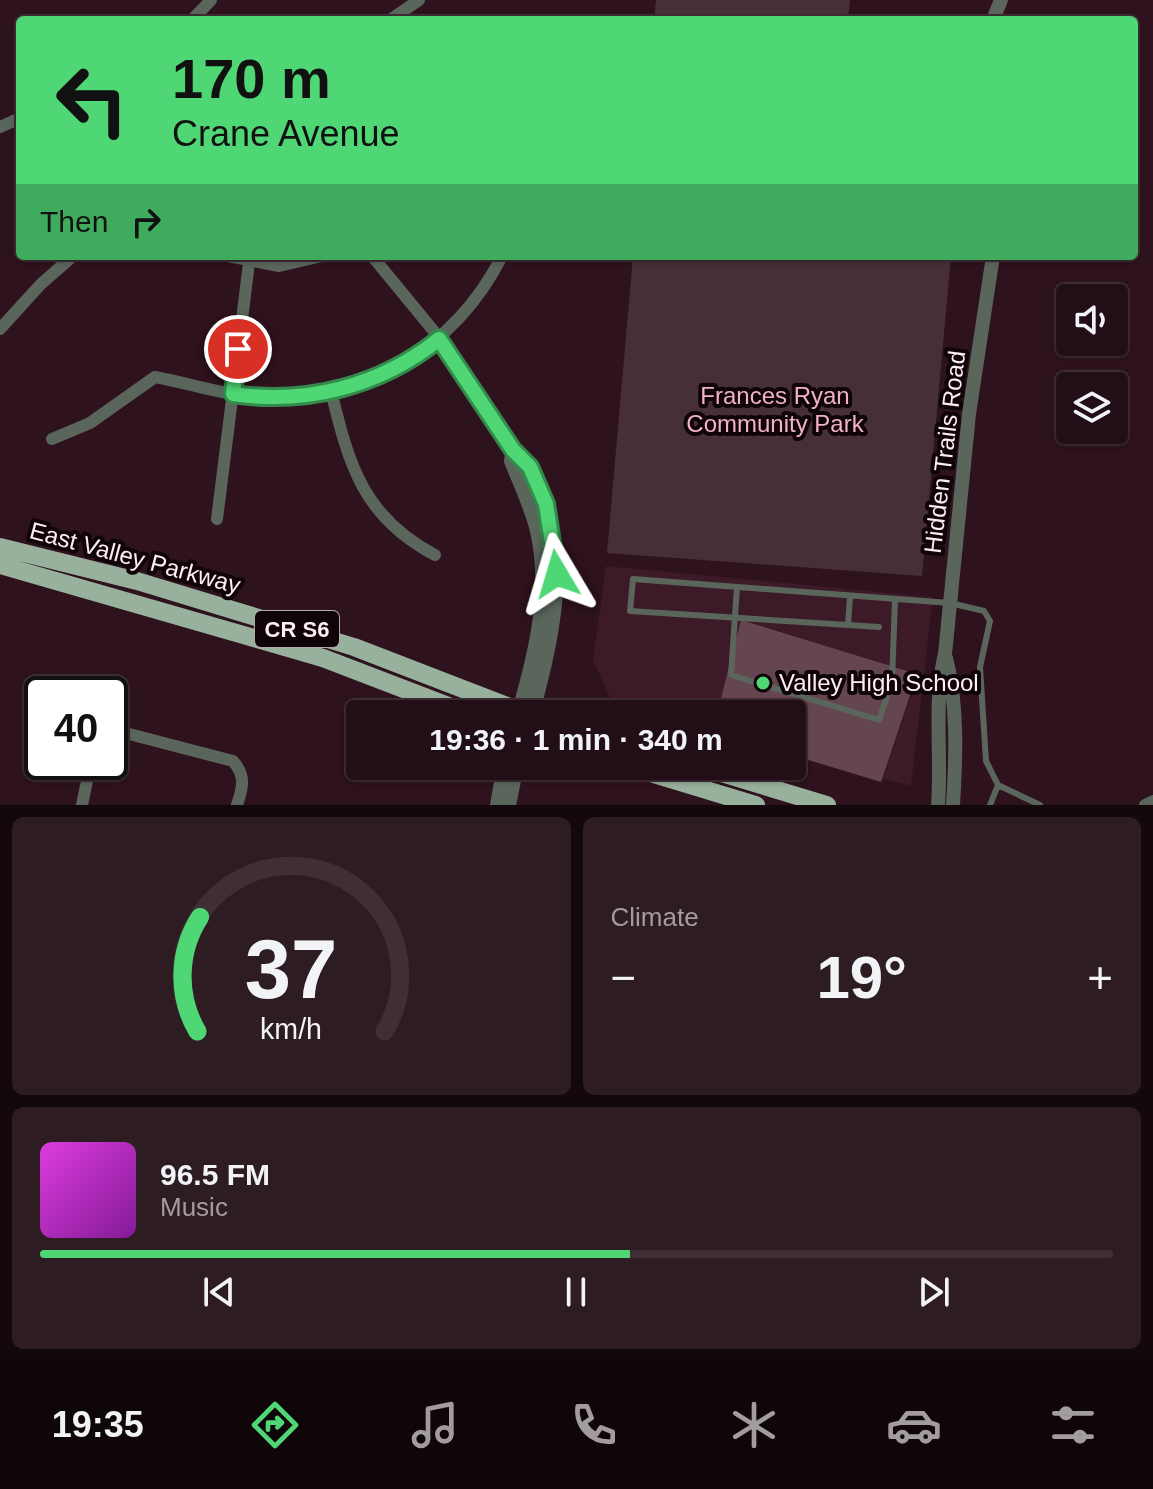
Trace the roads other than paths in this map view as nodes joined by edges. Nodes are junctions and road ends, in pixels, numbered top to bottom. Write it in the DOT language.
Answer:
graph roads {
  1 [pos="211,0"];
  2 [pos="419,0"];
  3 [pos="196,16"];
  4 [pos="396,16"];
  5 [pos="69,260"];
  6 [pos="240,260"];
  7 [pos="305,260"];
  8 [pos="375,260"];
  9 [pos="500,260"];
  10 [pos="992,260"];
  11 [pos="249,263"];
  12 [pos="0,329"];
  13 [pos="439,339"];
  14 [pos="331,391"];
  15 [pos="233,394"];
  16 [pos="52,439"];
  17 [pos="513,450"];
  18 [pos="217,519"];
  19 [pos="0,547"];
  20 [pos="435,555"];
  21 [pos="0,565"];
  22 [pos="737,587"];
  23 [pos="850,596"];
  24 [pos="895,599"];
  25 [pos="950,603"];
  26 [pos="735,618"];
  27 [pos="848,625"];
  28 [pos="879,627"];
  29 [pos="945,654"];
  30 [pos="432,700"];
  31 [pos="491,700"];
  32 [pos="526,700"];
  33 [pos="128,734"];
  34 [pos="87,780"];
  35 [pos="501,780"];
  36 [pos="514,780"];
  37 [pos="673,780"];
  38 [pos="744,780"];
  39 [pos="998,785"];
  40 [pos="1153,801"];
  41 [pos="82,805"];
  42 [pos="237,805"];
  43 [pos="497,805"];
  44 [pos="509,805"];
  45 [pos="756,805"];
  46 [pos="827,805"];
  47 [pos="938,805"];
  48 [pos="953,805"];
  49 [pos="990,805"];
  50 [pos="1040,805"];
  51 [pos="1145,805"];
  1 -- 3 [label="street"];
  2 -- 4 [label="street"];
  5 -- 12 [label="street"];
  6 -- 11 [label="street"];
  7 -- 11 [label="street"];
  8 -- 13 [label="street"];
  9 -- 13 [label="street"];
  10 -- 25 [label="street, Hidden Trails Road"];
  11 -- 15 [label="street"];
  13 -- 14 [label="street"];
  13 -- 17 [label="street"];
  14 -- 15 [label="street"];
  14 -- 20 [label="street"];
  15 -- 16 [label="street"];
  15 -- 18 [label="street"];
  17 -- 32 [label="street"];
  19 -- 31 [label="main road, East Valley Parkway / CR S6"];
  21 -- 30 [label="main road, East Valley Parkway / CR S6"];
  22 -- 23 [label="lane"];
  22 -- 26 [label="lane"];
  22 -- 26 [label="lane"];
  23 -- 24 [label="lane"];
  23 -- 27 [label="lane"];
  24 -- 25 [label="lane"];
  24 -- 26 [label="lane"];
  25 -- 29 [label="street, Hidden Trails Road"];
  25 -- 39 [label="lane"];
  26 -- 27 [label="lane"];
  27 -- 28 [label="lane"];
  29 -- 47 [label="street, Hidden Trails Road"];
  29 -- 48 [label="street, Hidden Trails Road"];
  33 -- 42 [label="street"];
  34 -- 41 [label="street"];
  35 -- 43 [label="street"];
  36 -- 44 [label="street"];
  37 -- 45 [label="main road"];
  38 -- 46 [label="main road"];
  39 -- 49 [label="lane"];
  39 -- 50 [label="lane"];
  40 -- 51 [label="street"];
}
